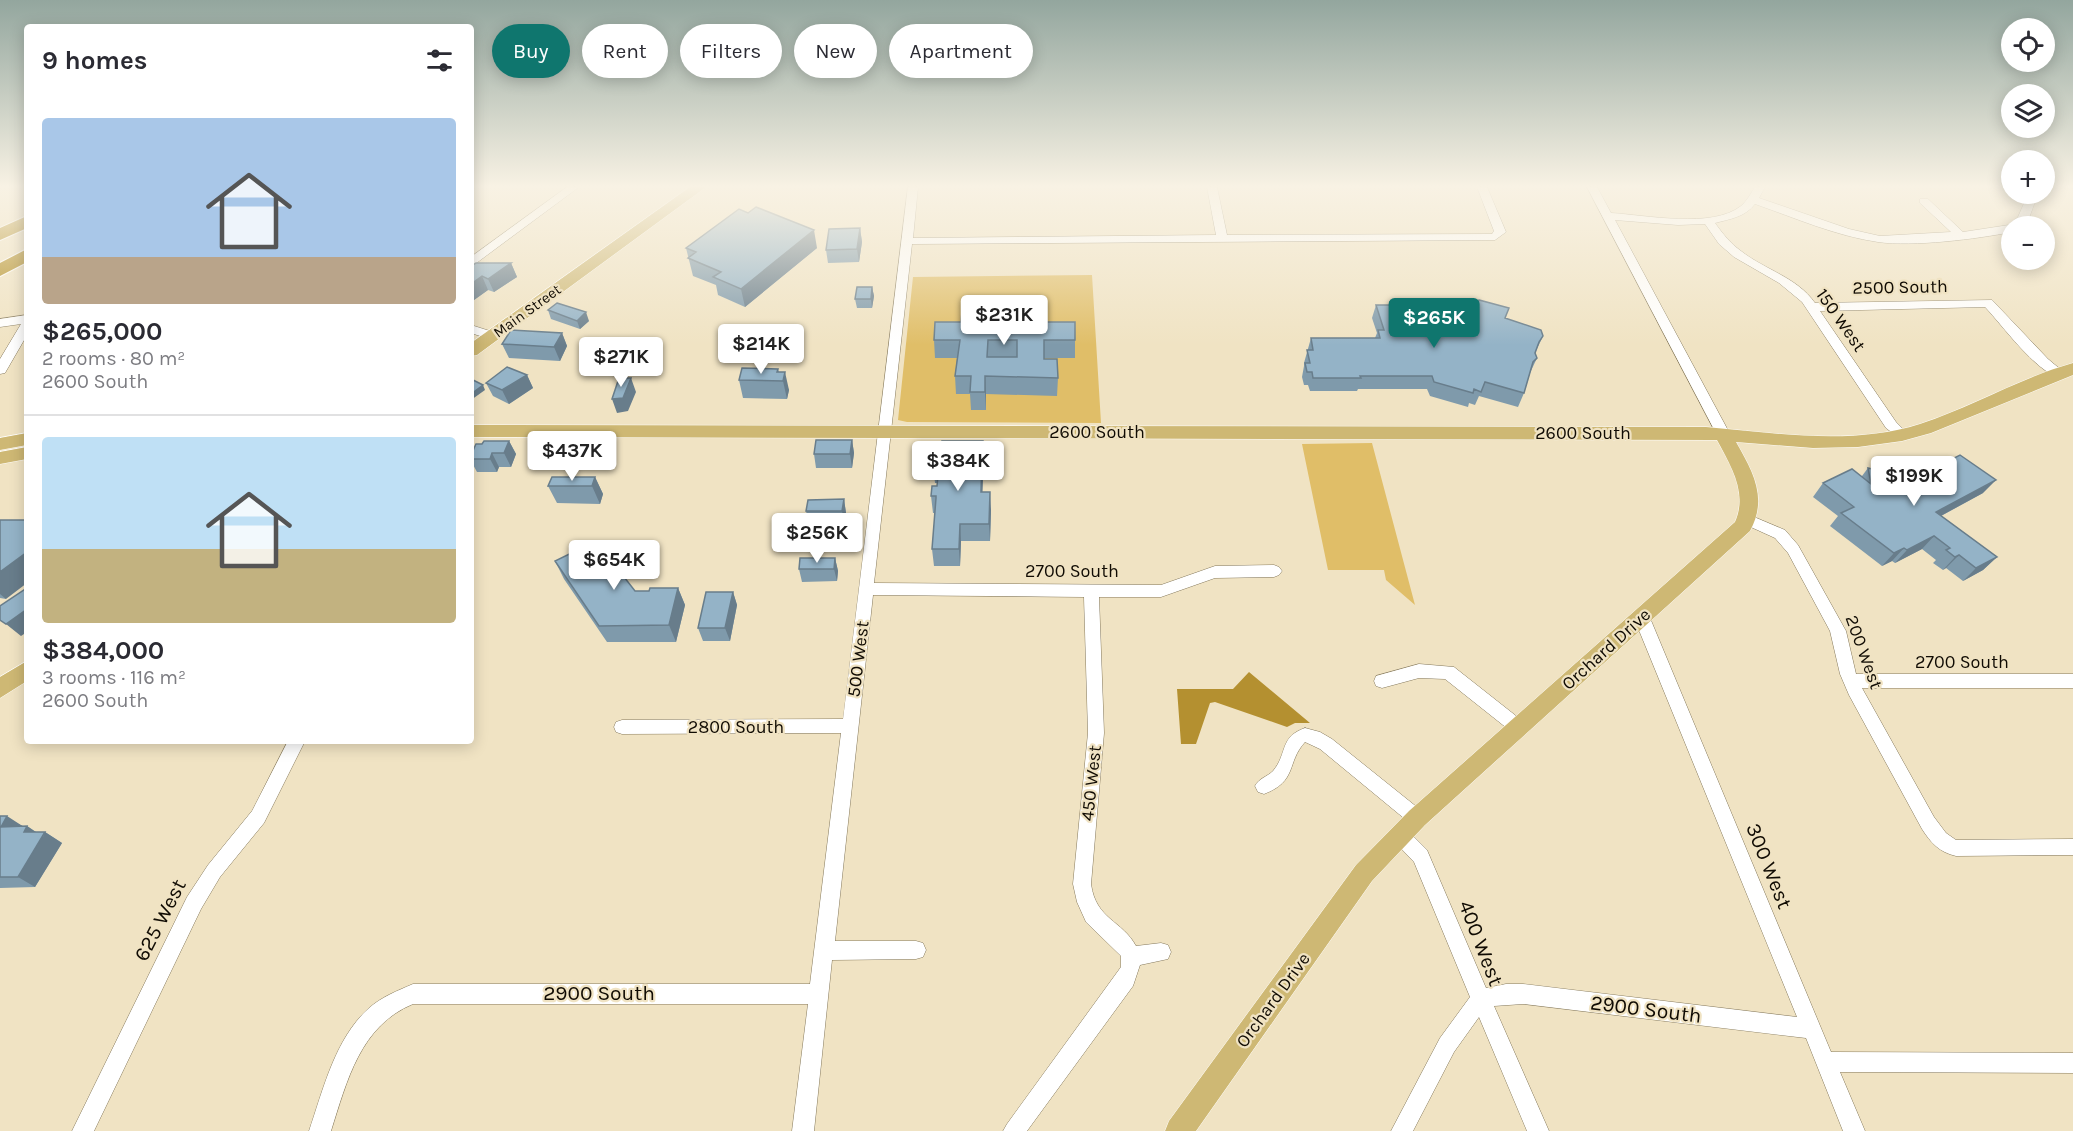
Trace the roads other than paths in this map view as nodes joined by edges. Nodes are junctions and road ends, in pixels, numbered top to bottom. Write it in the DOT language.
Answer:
graph roads {
  1 [pos="502,240"];
  2 [pos="626,240"];
  3 [pos="1099,240"];
  4 [pos="1620,240"];
  5 [pos="1721,240"];
  6 [pos="907,241"];
  7 [pos="24,244"];
  8 [pos="0,256"];
  9 [pos="24,256"];
  10 [pos="474,261"];
  11 [pos="0,271"];
  12 [pos="1812,307"];
  13 [pos="24,321"];
  14 [pos="0,323"];
  15 [pos="24,326"];
  16 [pos="474,330"];
  17 [pos="492,336"];
  18 [pos="474,349"];
  19 [pos="0,370"];
  20 [pos="2067,372"];
  21 [pos="474,431"];
  22 [pos="885,432"];
  23 [pos="1723,434"];
  24 [pos="1902,435"];
  25 [pos="24,440"];
  26 [pos="0,444"];
  27 [pos="24,454"];
  28 [pos="0,458"];
  29 [pos="1747,519"];
  30 [pos="1274,572"];
  31 [pos="866,590"];
  32 [pos="1091,591"];
  33 [pos="1642,618"];
  34 [pos="24,672"];
  35 [pos="1382,681"];
  36 [pos="1851,681"];
  37 [pos="2073,681"];
  38 [pos="0,689"];
  39 [pos="850,726"];
  40 [pos="622,727"];
  41 [pos="1519,728"];
  42 [pos="296,744"];
  43 [pos="1264,786"];
  44 [pos="1417,818"];
  45 [pos="1400,835"];
  46 [pos="2073,847"];
  47 [pos="916,950"];
  48 [pos="824,951"];
  49 [pos="1161,952"];
  50 [pos="1130,957"];
  51 [pos="819,993"];
  52 [pos="1480,999"];
  53 [pos="1812,1029"];
  54 [pos="1826,1062"];
  55 [pos="2073,1063"];
  56 [pos="83,1131"];
  57 [pos="320,1131"];
  58 [pos="803,1131"];
  59 [pos="1014,1131"];
  60 [pos="1179,1131"];
  61 [pos="1402,1131"];
  62 [pos="1538,1131"];
  63 [pos="1854,1131"];
  1 -- 10 [label="street"];
  2 -- 17 [label="main road, Main Street"];
  3 -- 6 [label="street"];
  4 -- 23 [label="street"];
  5 -- 12 [label="street, 150 West"];
  6 -- 22 [label="street, 500 West"];
  7 -- 8 [label="highway"];
  9 -- 11 [label="highway"];
  12 -- 20 [label="street, 2500 South"];
  12 -- 24 [label="street, 150 West"];
  13 -- 14 [label="street"];
  15 -- 19 [label="street"];
  16 -- 17 [label="street"];
  17 -- 18 [label="main road, Main Street"];
  20 -- 24 [label="main road"];
  21 -- 22 [label="main road, 2600 South"];
  22 -- 23 [label="main road, 2600 South"];
  22 -- 31 [label="street, 500 West"];
  23 -- 24 [label="main road"];
  23 -- 29 [label="main road"];
  25 -- 26 [label="main road"];
  27 -- 28 [label="main road"];
  29 -- 33 [label="main road, Orchard Drive"];
  29 -- 36 [label="street, 200 West"];
  30 -- 32 [label="street, 2700 South"];
  31 -- 32 [label="street, 2700 South"];
  31 -- 39 [label="street, 500 West"];
  32 -- 50 [label="street, 450 West"];
  33 -- 41 [label="main road, Orchard Drive"];
  33 -- 53 [label="street, 300 West"];
  34 -- 38 [label="main road"];
  35 -- 41 [label="street"];
  36 -- 37 [label="street, 2700 South"];
  36 -- 46 [label="street, 200 West"];
  39 -- 40 [label="street, 2800 South"];
  39 -- 48 [label="street, 500 West"];
  41 -- 44 [label="main road, Orchard Drive"];
  42 -- 56 [label="street, 625 West"];
  43 -- 44 [label="street"];
  44 -- 45 [label="main road, Orchard Drive"];
  45 -- 52 [label="street, 400 West"];
  45 -- 60 [label="main road, Orchard Drive"];
  47 -- 48 [label="street"];
  48 -- 51 [label="street, 500 West"];
  49 -- 50 [label="street"];
  50 -- 59 [label="street"];
  51 -- 57 [label="street, 2900 South"];
  51 -- 58 [label="street, 500 West"];
  52 -- 53 [label="street, 2900 South"];
  52 -- 61 [label="street, 400 West"];
  52 -- 62 [label="street"];
  53 -- 54 [label="street, 300 West"];
  54 -- 55 [label="street"];
  54 -- 63 [label="street, 300 West"];
}
